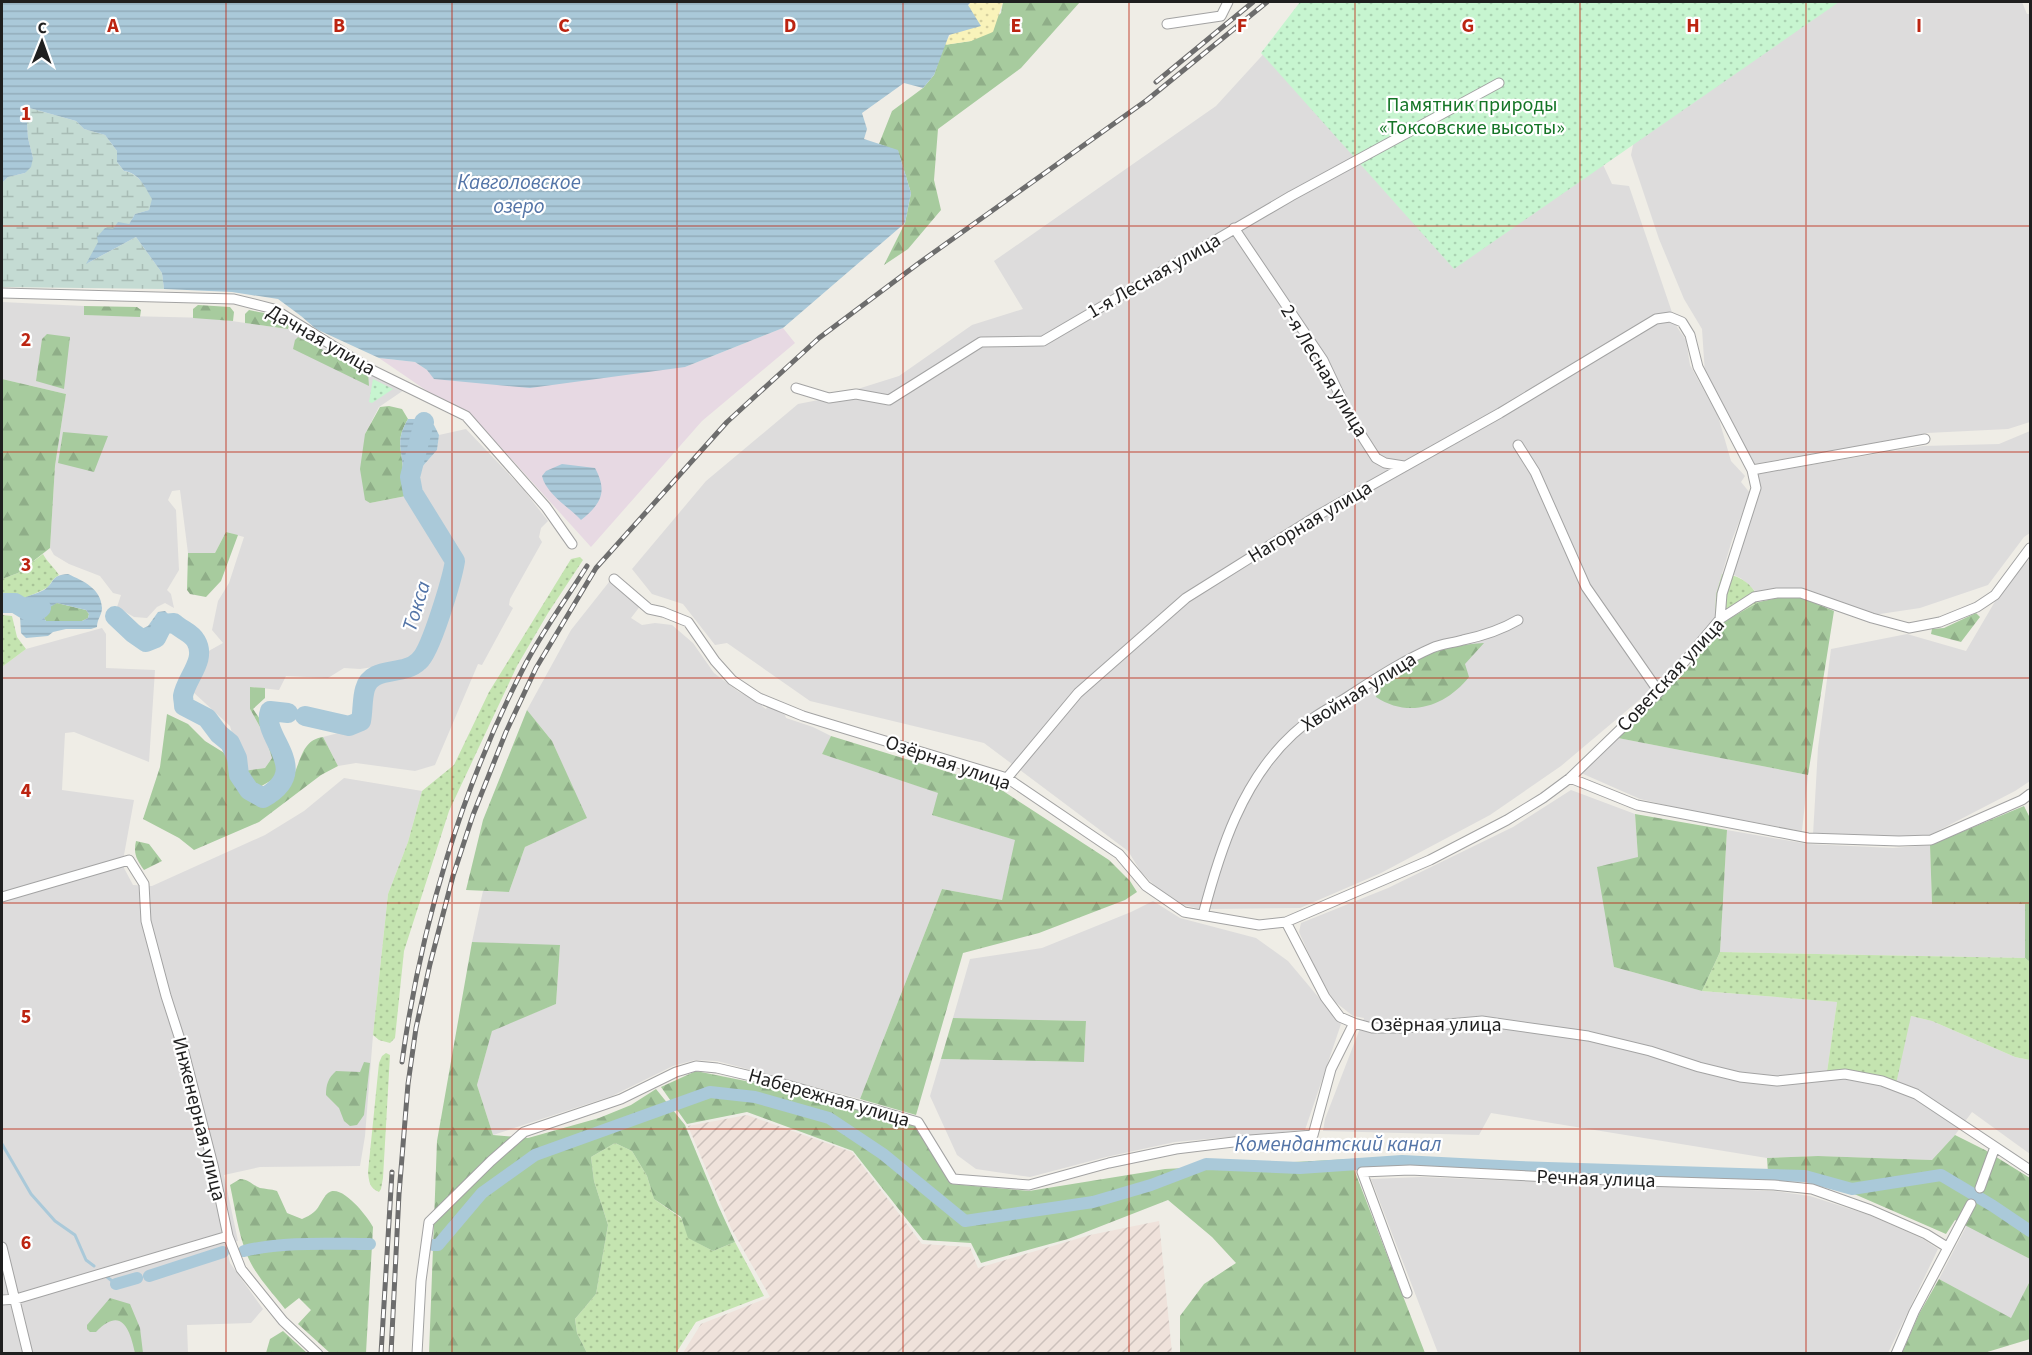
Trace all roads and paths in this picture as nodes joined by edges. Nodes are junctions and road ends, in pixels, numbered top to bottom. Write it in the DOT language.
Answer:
graph roads {
  1 [pos="1228,2"];
  2 [pos="1167,24"];
  3 [pos="1499,83"];
  4 [pos="1234,228"];
  5 [pos="2,293"];
  6 [pos="796,388"];
  7 [pos="1925,439"];
  8 [pos="1518,445"];
  9 [pos="1406,466"];
  10 [pos="1752,470"];
  11 [pos="572,544"];
  12 [pos="2031,548"];
  13 [pos="614,579"];
  14 [pos="1720,619"];
  15 [pos="1518,620"];
  16 [pos="1659,692"];
  17 [pos="1007,778"];
  18 [pos="1570,778"];
  19 [pos="2031,794"];
  20 [pos="2,897"];
  21 [pos="1203,915"];
  22 [pos="1286,922"];
  23 [pos="1354,1023"];
  24 [pos="1995,1147"];
  25 [pos="2031,1170"];
  26 [pos="1980,1188"];
  27 [pos="1971,1204"];
  28 [pos="228,1236"];
  29 [pos="2,1246"];
  30 [pos="1947,1247"];
  31 [pos="1407,1293"];
  32 [pos="16,1299"];
  33 [pos="2,1300"];
  34 [pos="28,1353"];
  35 [pos="318,1353"];
  36 [pos="417,1353"];
  37 [pos="1896,1353"];
  1 -- 2 [label="street"];
  3 -- 4 [label="street, 1-я Лесная улица"];
  4 -- 6 [label="street, 1-я Лесная улица"];
  4 -- 9 [label="street, 2-я Лесная улица"];
  5 -- 11 [label="street, Дачная улица"];
  7 -- 10 [label="street"];
  8 -- 16 [label="street"];
  9 -- 10 [label="street, Нагорная улица"];
  9 -- 17 [label="street, Нагорная улица"];
  10 -- 14 [label="street"];
  12 -- 14 [label="street, Советская улица"];
  13 -- 17 [label="street, Озёрная улица"];
  14 -- 16 [label="street, Советская улица"];
  15 -- 21 [label="street, Хвойная улица"];
  16 -- 18 [label="street, Советская улица"];
  17 -- 21 [label="street, Озёрная улица"];
  18 -- 19 [label="street"];
  18 -- 22 [label="street, Советская улица"];
  20 -- 28 [label="street, Инженерная улица"];
  21 -- 22 [label="street, Озёрная улица"];
  22 -- 23 [label="street, Озёрная улица"];
  23 -- 24 [label="street, Озёрная улица"];
  23 -- 36 [label="street, Набережная улица"];
  24 -- 25 [label="street, Озёрная улица"];
  24 -- 26 [label="street"];
  27 -- 30 [label="street"];
  28 -- 32 [label="street"];
  28 -- 35 [label="street, Инженерная улица"];
  29 -- 32 [label="street"];
  30 -- 31 [label="street, Речная улица"];
  30 -- 37 [label="street"];
  32 -- 33 [label="street"];
  32 -- 34 [label="street"];
}
